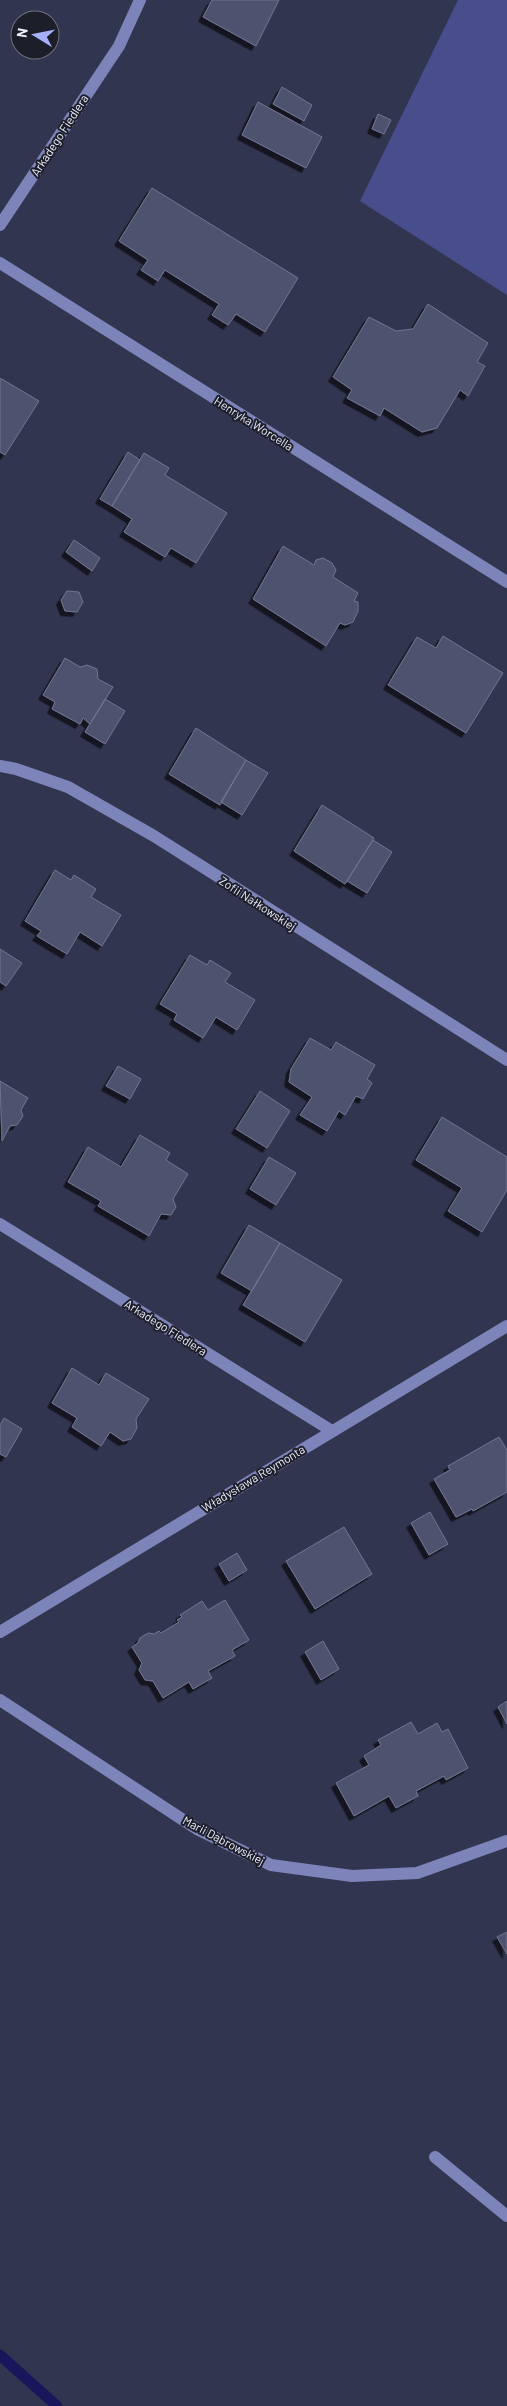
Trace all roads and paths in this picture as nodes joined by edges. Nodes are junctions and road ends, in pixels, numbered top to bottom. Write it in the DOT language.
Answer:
graph roads {
  1 [pos="140,0"];
  2 [pos="0,225"];
  3 [pos="0,263"];
  4 [pos="507,582"];
  5 [pos="0,766"];
  6 [pos="507,1060"];
  7 [pos="0,1224"];
  8 [pos="507,1326"];
  9 [pos="332,1431"];
  10 [pos="0,1632"];
  11 [pos="0,1700"];
  12 [pos="507,1841"];
  13 [pos="436,2157"];
  14 [pos="507,2216"];
  1 -- 2 [label="street, Arkadego Fiedlera"];
  3 -- 4 [label="street, Henryka Worcella"];
  5 -- 6 [label="street, Zofii Nałkowskiej"];
  7 -- 9 [label="street, Arkadego Fiedlera"];
  8 -- 9 [label="street, Władysława Reymonta"];
  9 -- 10 [label="street, Władysława Reymonta"];
  11 -- 12 [label="street, Marii Dąbrowskiej"];
  13 -- 14 [label="street"];
}
